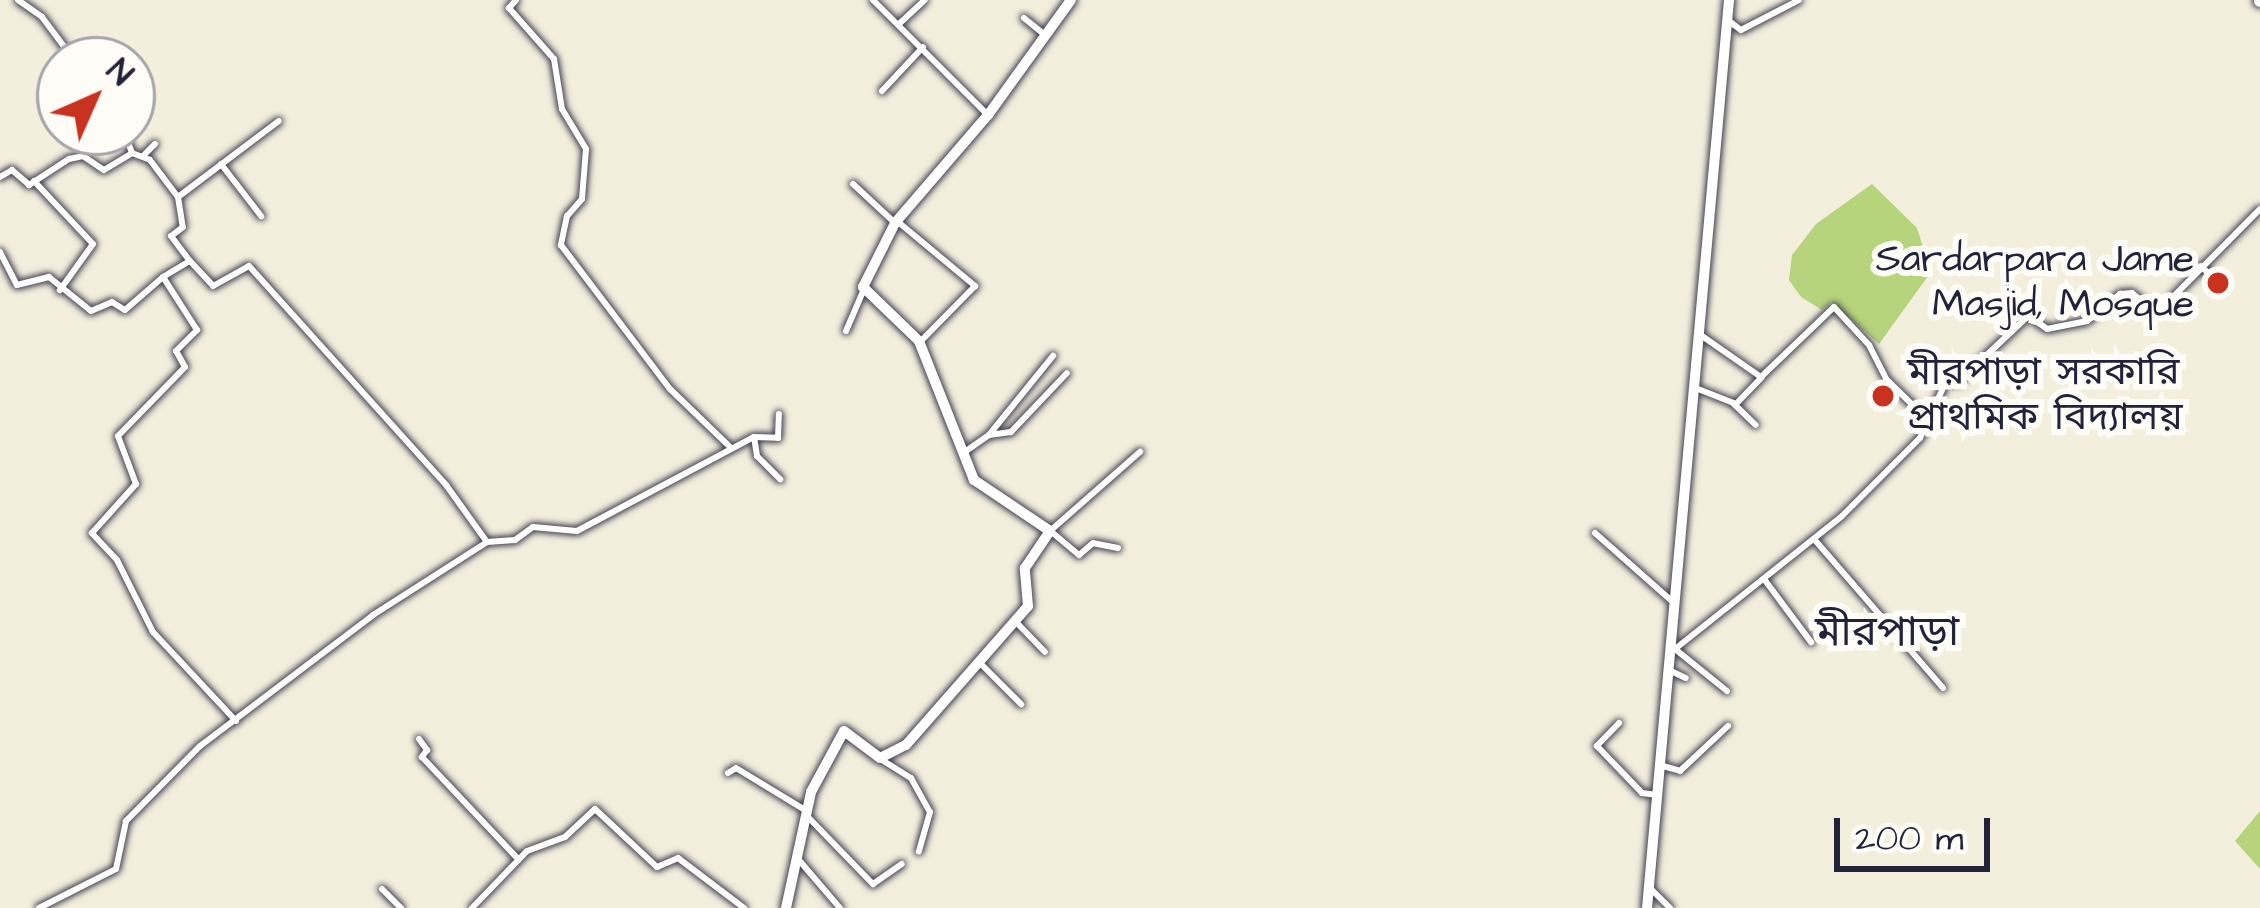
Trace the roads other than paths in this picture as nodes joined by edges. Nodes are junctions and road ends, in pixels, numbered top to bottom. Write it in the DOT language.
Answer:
graph roads {
  1 [pos="18,0"];
  2 [pos="516,0"];
  3 [pos="873,0"];
  4 [pos="925,0"];
  5 [pos="1071,0"];
  6 [pos="1729,0"];
  7 [pos="1799,0"];
  8 [pos="1727,18"];
  9 [pos="1024,19"];
  10 [pos="899,24"];
  11 [pos="56,36"];
  12 [pos="1046,36"];
  13 [pos="923,47"];
  14 [pos="882,91"];
  15 [pos="988,115"];
  16 [pos="279,121"];
  17 [pos="83,156"];
  18 [pos="83,156"];
  19 [pos="127,156"];
  20 [pos="143,156"];
  21 [pos="221,164"];
  22 [pos="0,177"];
  23 [pos="34,181"];
  24 [pos="853,184"];
  25 [pos="178,196"];
  26 [pos="2260,209"];
  27 [pos="261,216"];
  28 [pos="896,222"];
  29 [pos="0,252"];
  30 [pos="190,261"];
  31 [pos="2201,266"];
  32 [pos="163,277"];
  33 [pos="2217,282"];
  34 [pos="863,288"];
  35 [pos="60,290"];
  36 [pos="846,331"];
  37 [pos="1702,336"];
  38 [pos="920,343"];
  39 [pos="1053,356"];
  40 [pos="1067,373"];
  41 [pos="1763,375"];
  42 [pos="1698,389"];
  43 [pos="1734,404"];
  44 [pos="779,414"];
  45 [pos="1927,418"];
  46 [pos="1756,425"];
  47 [pos="989,435"];
  48 [pos="754,437"];
  49 [pos="730,446"];
  50 [pos="966,452"];
  51 [pos="1140,452"];
  52 [pos="780,478"];
  53 [pos="1050,531"];
  54 [pos="1595,533"];
  55 [pos="1814,539"];
  56 [pos="487,542"];
  57 [pos="1118,548"];
  58 [pos="1764,579"];
  59 [pos="1679,605"];
  60 [pos="1017,623"];
  61 [pos="1811,642"];
  62 [pos="1675,649"];
  63 [pos="1045,652"];
  64 [pos="981,664"];
  65 [pos="1673,672"];
  66 [pos="1686,678"];
  67 [pos="1943,688"];
  68 [pos="1727,691"];
  69 [pos="1021,704"];
  70 [pos="236,721"];
  71 [pos="1619,723"];
  72 [pos="1727,726"];
  73 [pos="418,740"];
  74 [pos="880,758"];
  75 [pos="1663,766"];
  76 [pos="728,773"];
  77 [pos="1660,796"];
  78 [pos="805,812"];
  79 [pos="919,851"];
  80 [pos="795,857"];
  81 [pos="519,860"];
  82 [pos="902,864"];
  83 [pos="1648,887"];
  84 [pos="382,889"];
  85 [pos="54,905"];
  86 [pos="39,908"];
  87 [pos="401,908"];
  88 [pos="472,908"];
  89 [pos="744,908"];
  90 [pos="786,908"];
  91 [pos="840,908"];
  92 [pos="1647,908"];
  93 [pos="1670,908"];
  1 -- 11 [label="street"];
  2 -- 49 [label="street"];
  3 -- 10 [label="street"];
  4 -- 10 [label="street"];
  5 -- 12 [label="street"];
  6 -- 8 [label="street"];
  7 -- 8 [label="street"];
  8 -- 37 [label="street"];
  9 -- 12 [label="street"];
  10 -- 13 [label="street"];
  12 -- 15 [label="street"];
  13 -- 14 [label="street"];
  13 -- 15 [label="street"];
  15 -- 28 [label="street"];
  16 -- 21 [label="street"];
  17 -- 19 [label="street"];
  18 -- 23 [label="street"];
  20 -- 25 [label="street"];
  21 -- 25 [label="street"];
  21 -- 27 [label="street"];
  22 -- 23 [label="street"];
  23 -- 35 [label="street"];
  24 -- 28 [label="street"];
  25 -- 30 [label="street"];
  26 -- 31 [label="street"];
  28 -- 34 [label="street"];
  28 -- 38 [label="street"];
  29 -- 35 [label="street"];
  30 -- 32 [label="street"];
  30 -- 56 [label="street"];
  31 -- 33 [label="street"];
  31 -- 45 [label="street"];
  32 -- 35 [label="street"];
  32 -- 70 [label="street"];
  34 -- 36 [label="street"];
  34 -- 38 [label="street"];
  37 -- 41 [label="street"];
  37 -- 42 [label="street"];
  38 -- 50 [label="street"];
  39 -- 47 [label="street"];
  40 -- 47 [label="street"];
  41 -- 43 [label="street"];
  41 -- 45 [label="street"];
  42 -- 43 [label="street"];
  42 -- 59 [label="street"];
  43 -- 46 [label="street"];
  44 -- 48 [label="street"];
  45 -- 55 [label="street"];
  47 -- 50 [label="street"];
  48 -- 49 [label="street"];
  48 -- 52 [label="street"];
  49 -- 56 [label="street"];
  50 -- 53 [label="street"];
  51 -- 53 [label="street"];
  53 -- 57 [label="street"];
  53 -- 60 [label="street"];
  54 -- 59 [label="street"];
  55 -- 58 [label="street"];
  55 -- 67 [label="street"];
  56 -- 70 [label="street"];
  58 -- 61 [label="street"];
  58 -- 62 [label="street"];
  59 -- 62 [label="street"];
  60 -- 63 [label="street"];
  60 -- 64 [label="street"];
  62 -- 65 [label="street"];
  62 -- 68 [label="street"];
  64 -- 69 [label="street"];
  64 -- 74 [label="street"];
  65 -- 66 [label="street"];
  65 -- 75 [label="street"];
  70 -- 85 [label="street"];
  71 -- 77 [label="street"];
  72 -- 75 [label="street"];
  73 -- 81 [label="street"];
  74 -- 78 [label="street"];
  74 -- 79 [label="street"];
  75 -- 77 [label="street"];
  76 -- 78 [label="street"];
  77 -- 83 [label="street"];
  78 -- 80 [label="street"];
  78 -- 82 [label="street"];
  80 -- 90 [label="street"];
  80 -- 91 [label="street"];
  81 -- 88 [label="street"];
  81 -- 89 [label="street"];
  83 -- 92 [label="street"];
  83 -- 93 [label="street"];
  84 -- 87 [label="street"];
  85 -- 86 [label="street"];
}
